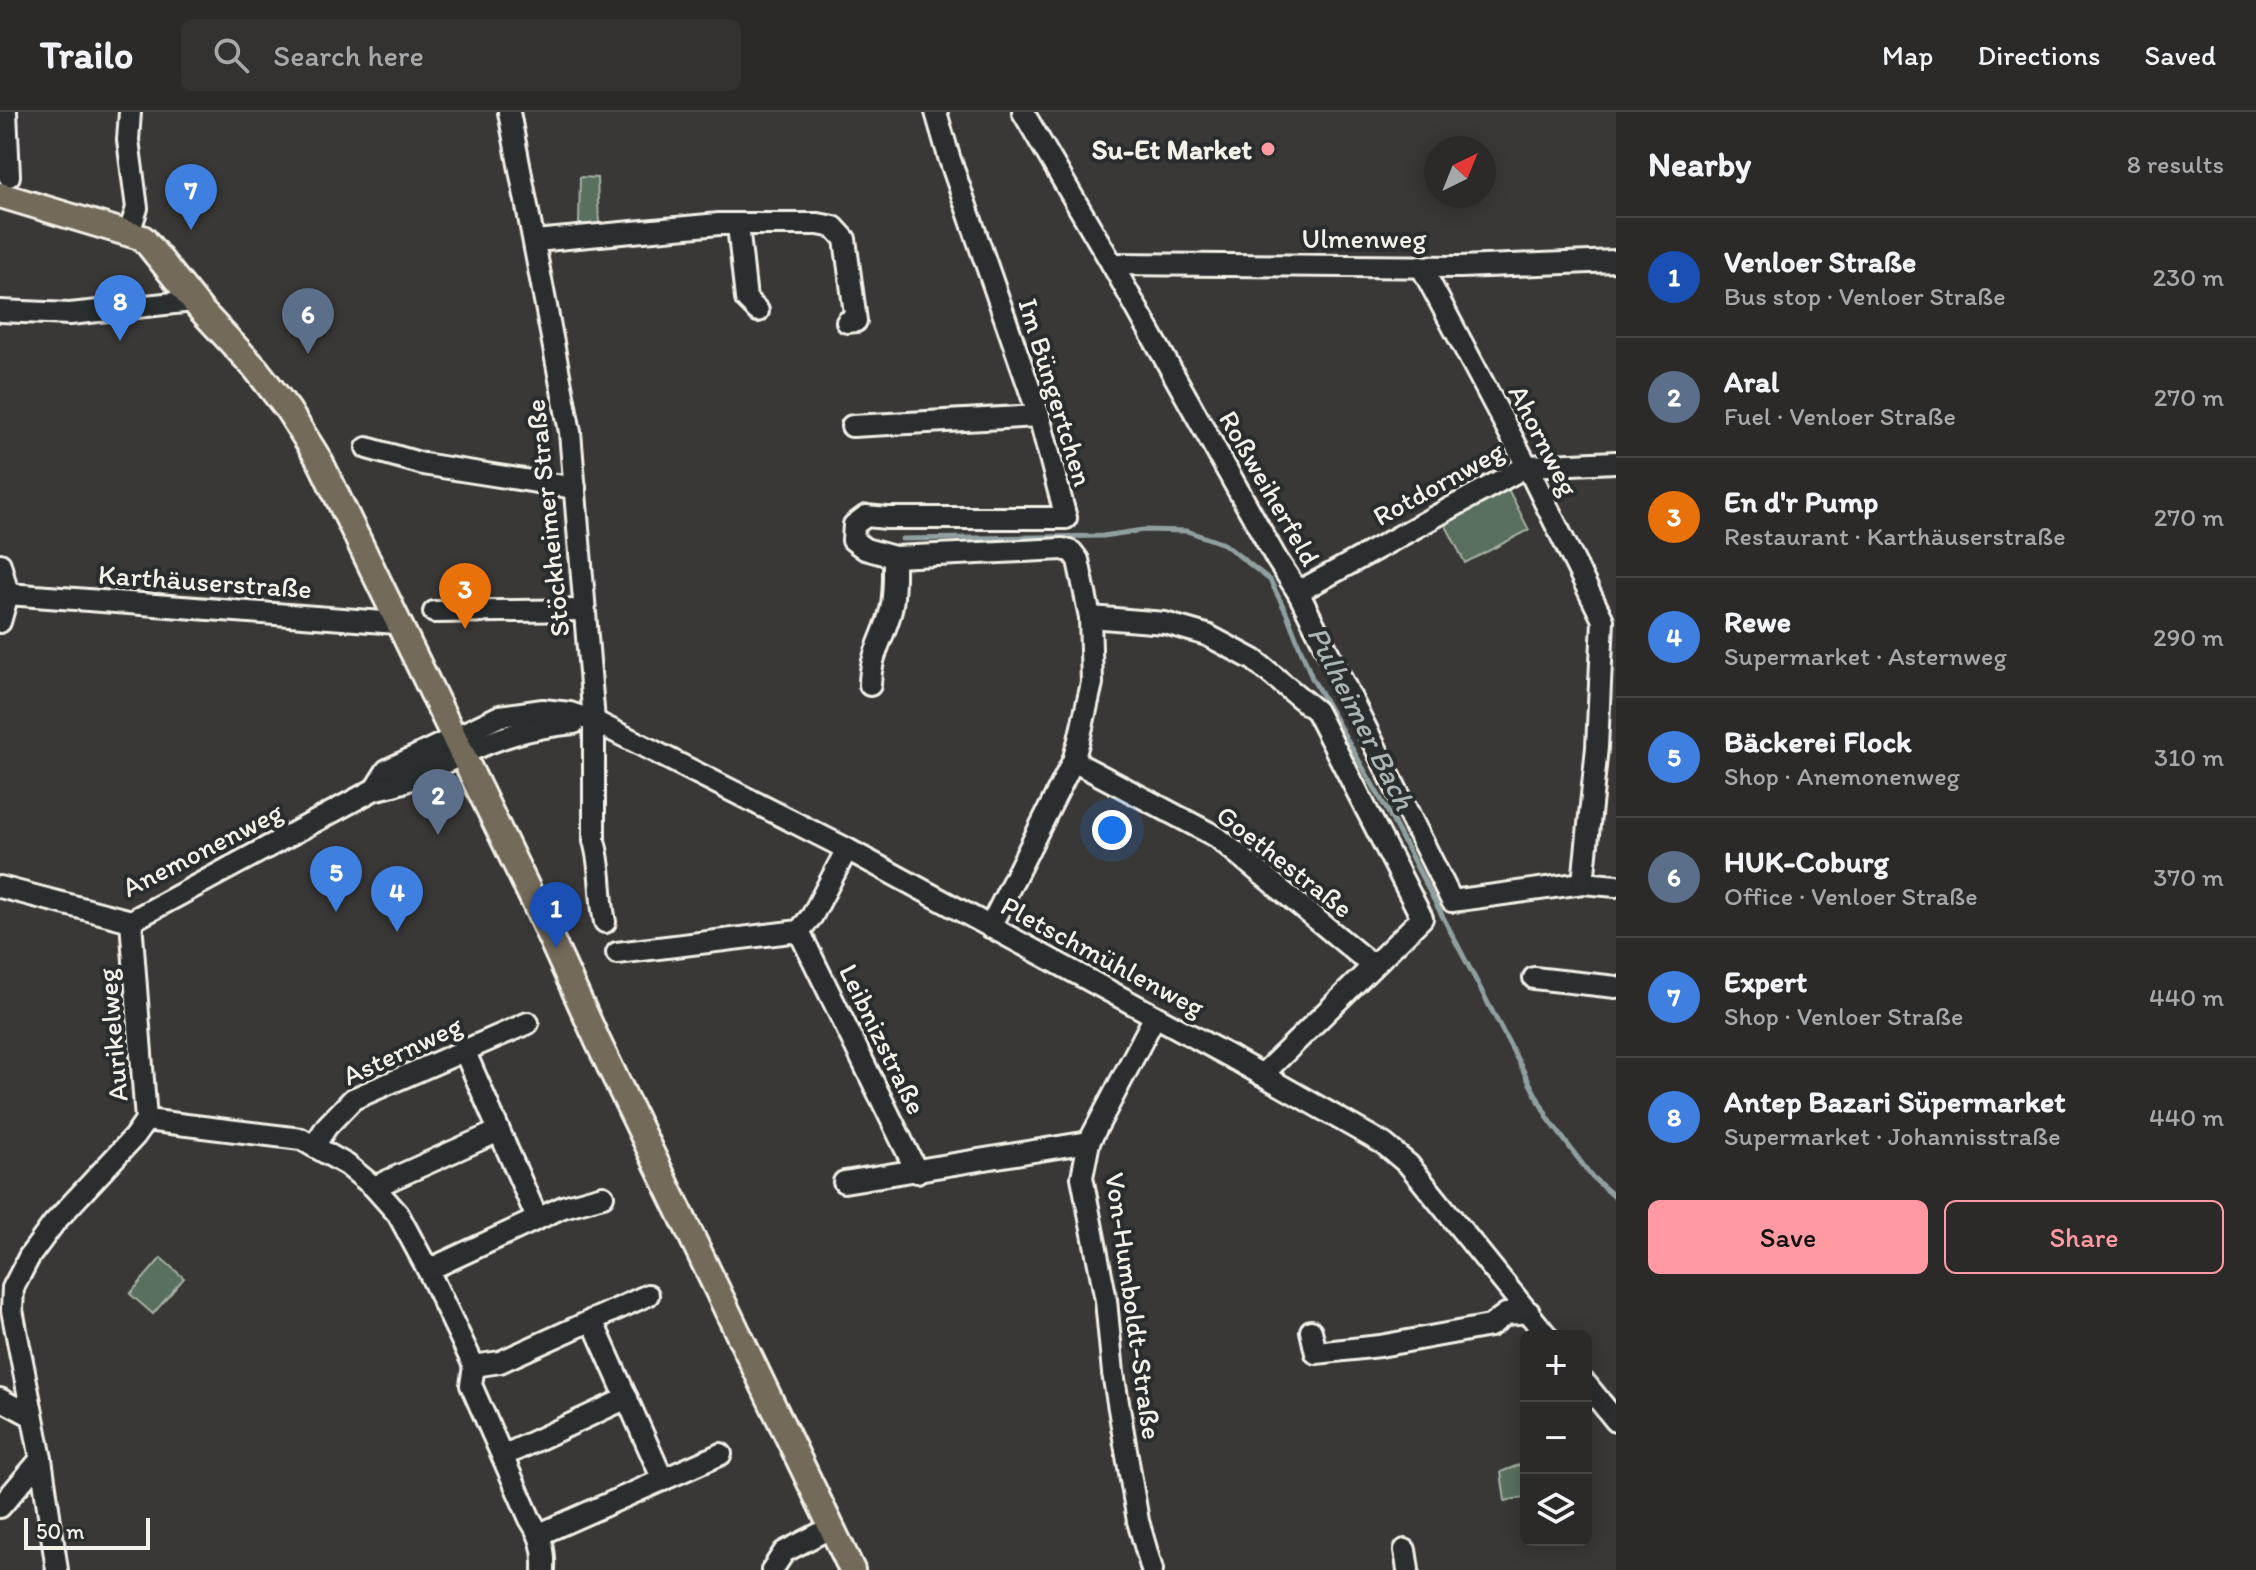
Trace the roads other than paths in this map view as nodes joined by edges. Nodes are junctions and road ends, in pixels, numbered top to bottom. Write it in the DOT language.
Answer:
graph roads {
  1 [pos="6,112"];
  2 [pos="130,112"];
  3 [pos="509,112"];
  4 [pos="936,112"];
  5 [pos="1023,112"];
  6 [pos="4,185"];
  7 [pos="738,225"];
  8 [pos="129,233"];
  9 [pos="535,241"];
  10 [pos="1616,261"];
  11 [pos="1112,264"];
  12 [pos="1421,266"];
  13 [pos="193,301"];
  14 [pos="0,311"];
  15 [pos="758,311"];
  16 [pos="847,322"];
  17 [pos="1039,416"];
  18 [pos="852,426"];
  19 [pos="367,448"];
  20 [pos="1616,462"];
  21 [pos="1527,466"];
  22 [pos="575,488"];
  23 [pos="894,557"];
  24 [pos="0,564"];
  25 [pos="1298,592"];
  26 [pos="8,594"];
  27 [pos="583,610"];
  28 [pos="434,612"];
  29 [pos="1090,617"];
  30 [pos="0,622"];
  31 [pos="397,623"];
  32 [pos="870,685"];
  33 [pos="594,721"];
  34 [pos="459,746"];
  35 [pos="1073,761"];
  36 [pos="847,849"];
  37 [pos="1583,883"];
  38 [pos="1616,886"];
  39 [pos="0,887"];
  40 [pos="131,921"];
  41 [pos="605,922"];
  42 [pos="990,927"];
  43 [pos="799,931"];
  44 [pos="617,953"];
  45 [pos="1373,966"];
  46 [pos="1534,978"];
  47 [pos="1616,987"];
  48 [pos="1155,1016"];
  49 [pos="528,1023"];
  50 [pos="464,1050"];
  51 [pos="1262,1075"];
  52 [pos="146,1120"];
  53 [pos="499,1131"];
  54 [pos="1089,1142"];
  55 [pos="314,1146"];
  56 [pos="917,1172"];
  57 [pos="844,1182"];
  58 [pos="374,1187"];
  59 [pos="603,1196"];
  60 [pos="537,1218"];
  61 [pos="428,1270"];
  62 [pos="6,1283"];
  63 [pos="648,1295"];
  64 [pos="1529,1312"];
  65 [pos="592,1320"];
  66 [pos="1542,1330"];
  67 [pos="1311,1331"];
  68 [pos="474,1366"];
  69 [pos="1592,1391"];
  70 [pos="627,1398"];
  71 [pos="0,1399"];
  72 [pos="32,1416"];
  73 [pos="1616,1421"];
  74 [pos="721,1454"];
  75 [pos="503,1456"];
  76 [pos="41,1459"];
  77 [pos="663,1480"];
  78 [pos="0,1507"];
  79 [pos="832,1527"];
  80 [pos="540,1534"];
  81 [pos="57,1570"];
  82 [pos="544,1570"];
  83 [pos="772,1570"];
  84 [pos="852,1570"];
  85 [pos="1152,1570"];
  1 -- 6 [label="street"];
  2 -- 8 [label="street"];
  3 -- 9 [label="street, Stöckheimer Straße"];
  4 -- 17 [label="street, Im Büngertchen"];
  5 -- 11 [label="street, Roßweiherfeld"];
  6 -- 8 [label="main road"];
  7 -- 9 [label="street"];
  7 -- 15 [label="street"];
  7 -- 16 [label="street"];
  8 -- 13 [label="main road"];
  9 -- 22 [label="street, Stöckheimer Straße"];
  10 -- 12 [label="street, Ulmenweg"];
  11 -- 12 [label="street, Ulmenweg"];
  11 -- 25 [label="street, Roßweiherfeld"];
  12 -- 21 [label="street, Ahornweg"];
  13 -- 14 [label="street"];
  13 -- 31 [label="main road"];
  17 -- 18 [label="street"];
  17 -- 23 [label="street, Im Büngertchen"];
  19 -- 22 [label="street"];
  20 -- 21 [label="street, Rotdornweg"];
  21 -- 25 [label="street, Rotdornweg"];
  21 -- 37 [label="street, Ahornweg"];
  22 -- 27 [label="street, Stöckheimer Straße"];
  23 -- 29 [label="street, Im Büngertchen"];
  23 -- 32 [label="street"];
  24 -- 26 [label="street"];
  25 -- 37 [label="street, Roßweiherfeld"];
  26 -- 30 [label="street"];
  26 -- 31 [label="street, Karthäuserstraße"];
  27 -- 28 [label="street"];
  27 -- 33 [label="street, Stöckheimer Straße"];
  29 -- 35 [label="street, Im Büngertchen"];
  29 -- 45 [label="street"];
  31 -- 34 [label="main road"];
  33 -- 34 [label="street"];
  33 -- 36 [label="street, Pletschmühlenweg"];
  33 -- 41 [label="street, Stöckheimer Straße"];
  34 -- 40 [label="street, Anemonenweg"];
  34 -- 79 [label="main road"];
  35 -- 42 [label="street, Im Büngertchen"];
  35 -- 45 [label="street, Goethestraße"];
  36 -- 42 [label="street, Pletschmühlenweg"];
  36 -- 43 [label="street"];
  37 -- 38 [label="street"];
  39 -- 40 [label="street, Anemonenweg"];
  40 -- 52 [label="street, Aurikelweg"];
  42 -- 48 [label="street, Pletschmühlenweg"];
  43 -- 44 [label="street"];
  43 -- 56 [label="street, Leibnizstraße"];
  45 -- 51 [label="street"];
  46 -- 47 [label="street"];
  48 -- 51 [label="street, Pletschmühlenweg"];
  48 -- 54 [label="street, Von-Humboldt-Straße"];
  49 -- 50 [label="street, Asternweg"];
  50 -- 53 [label="street"];
  50 -- 55 [label="street, Asternweg"];
  51 -- 64 [label="street, Pletschmühlenweg"];
  52 -- 55 [label="street"];
  52 -- 62 [label="street, Aurikelweg"];
  53 -- 58 [label="street"];
  53 -- 60 [label="street"];
  54 -- 56 [label="street"];
  54 -- 85 [label="street, Von-Humboldt-Straße"];
  55 -- 58 [label="street"];
  56 -- 57 [label="street"];
  58 -- 61 [label="street"];
  59 -- 60 [label="street"];
  60 -- 61 [label="street"];
  61 -- 68 [label="street"];
  62 -- 72 [label="street, Aurikelweg"];
  63 -- 65 [label="street"];
  64 -- 66 [label="street, Pletschmühlenweg"];
  64 -- 67 [label="street"];
  65 -- 68 [label="street"];
  65 -- 70 [label="street"];
  68 -- 75 [label="street"];
  69 -- 73 [label="street"];
  70 -- 75 [label="street"];
  70 -- 77 [label="street"];
  71 -- 72 [label="street"];
  72 -- 76 [label="street, Aurikelweg"];
  74 -- 77 [label="street"];
  75 -- 80 [label="street"];
  76 -- 78 [label="street"];
  76 -- 81 [label="street, Aurikelweg"];
  77 -- 80 [label="street"];
  79 -- 83 [label="street"];
  79 -- 84 [label="main road"];
  80 -- 82 [label="street"];
}
